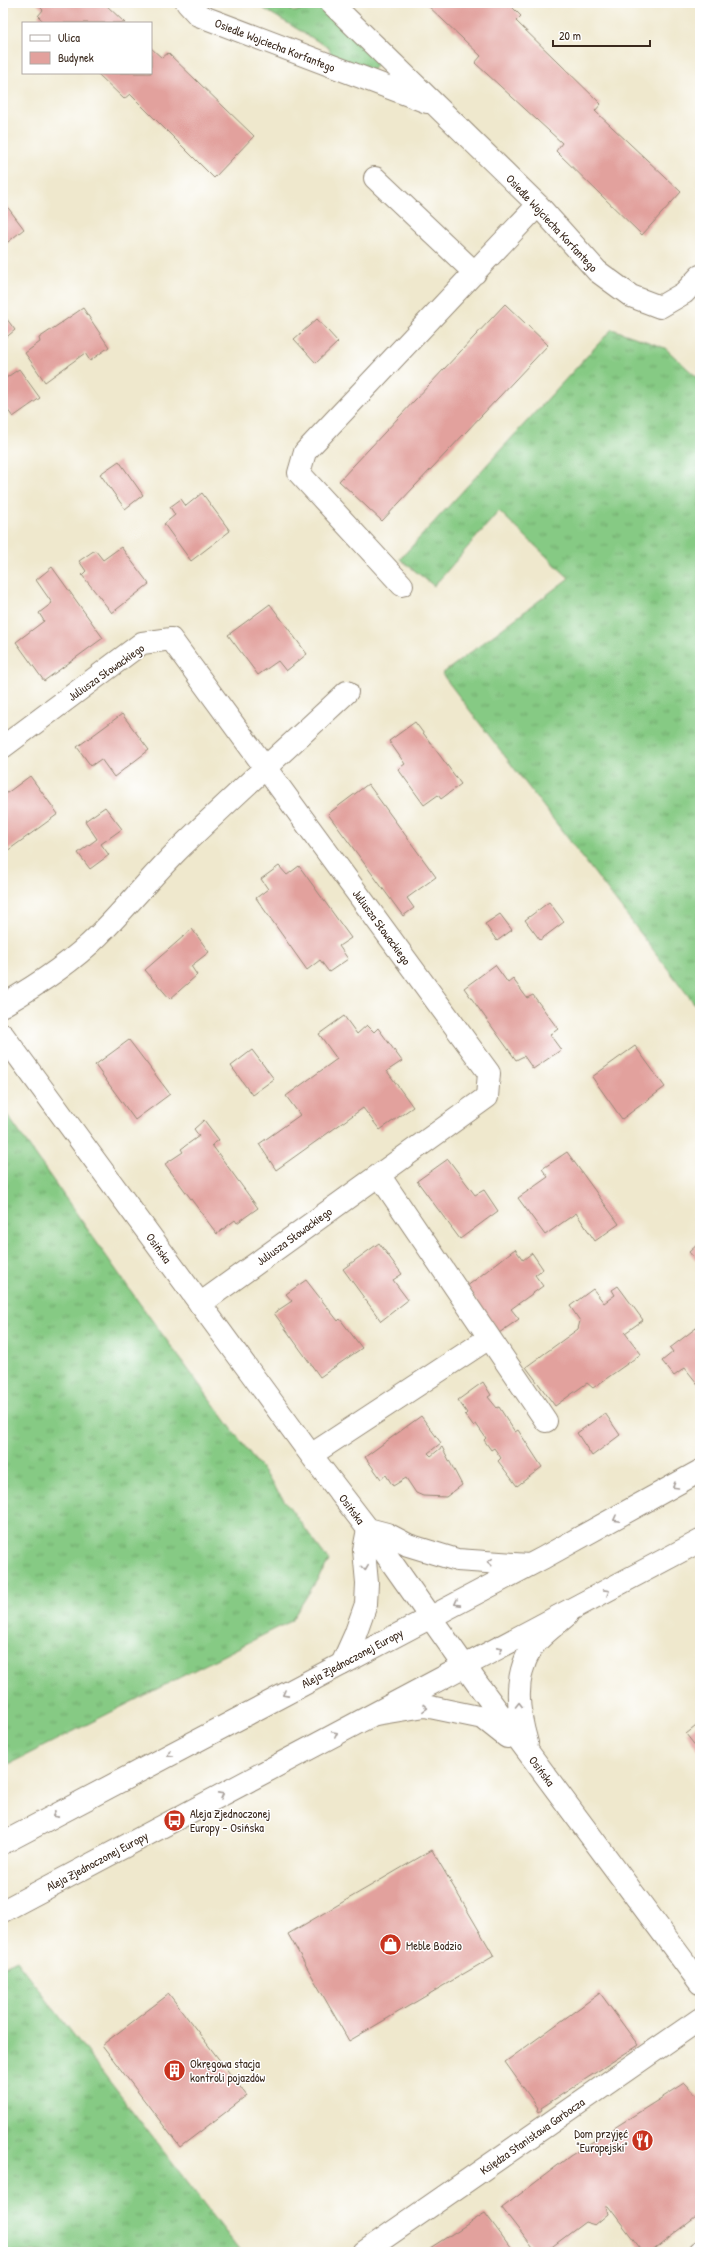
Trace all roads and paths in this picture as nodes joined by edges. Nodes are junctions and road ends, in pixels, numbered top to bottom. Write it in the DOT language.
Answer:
graph roads {
  1 [pos="187,3"];
  2 [pos="331,3"];
  3 [pos="435,105"];
  4 [pos="375,178"];
  5 [pos="538,205"];
  6 [pos="475,273"];
  7 [pos="700,276"];
  8 [pos="402,585"];
  9 [pos="347,692"];
  10 [pos="3,747"];
  11 [pos="266,768"];
  12 [pos="3,1005"];
  13 [pos="3,1035"];
  14 [pos="379,1175"];
  15 [pos="200,1304"];
  16 [pos="489,1338"];
  17 [pos="546,1421"];
  18 [pos="311,1455"];
  19 [pos="700,1471"];
  20 [pos="368,1529"];
  21 [pos="700,1541"];
  22 [pos="529,1565"];
  23 [pos="573,1610"];
  24 [pos="431,1617"];
  25 [pos="342,1664"];
  26 [pos="465,1667"];
  27 [pos="373,1715"];
  28 [pos="531,1756"];
  29 [pos="3,1843"];
  30 [pos="3,1911"];
  31 [pos="700,1983"];
  32 [pos="700,2019"];
  33 [pos="364,2252"];
  1 -- 3 [label="street, Osiedle Wojciecha Korfantego"];
  2 -- 3 [label="street, Osiedle Wojciecha Korfantego"];
  3 -- 5 [label="street, Osiedle Wojciecha Korfantego"];
  4 -- 6 [label="street"];
  5 -- 6 [label="street"];
  5 -- 7 [label="street, Osiedle Wojciecha Korfantego"];
  6 -- 8 [label="street"];
  9 -- 11 [label="street"];
  10 -- 11 [label="street, Juliusza Słowackiego"];
  11 -- 12 [label="street"];
  11 -- 14 [label="street, Juliusza Słowackiego"];
  13 -- 15 [label="street, Osińska"];
  14 -- 15 [label="street, Juliusza Słowackiego"];
  14 -- 16 [label="street"];
  15 -- 18 [label="street, Osińska"];
  16 -- 17 [label="street"];
  16 -- 18 [label="street"];
  18 -- 20 [label="street, Osińska"];
  19 -- 22 [label="street, Aleja Zjednoczonej Europy, one-way"];
  22 -- 20 [label="street, one-way"];
  20 -- 24 [label="street, Osińska"];
  20 -- 25 [label="street, one-way"];
  23 -- 21 [label="street, Aleja Zjednoczonej Europy, one-way"];
  22 -- 24 [label="street, Aleja Zjednoczonej Europy, one-way"];
  26 -- 23 [label="street, Aleja Zjednoczonej Europy, one-way"];
  28 -- 23 [label="street, one-way"];
  24 -- 25 [label="street, Aleja Zjednoczonej Europy"];
  24 -- 26 [label="street, Osińska"];
  25 -- 29 [label="street, Aleja Zjednoczonej Europy, one-way"];
  26 -- 27 [label="street, Aleja Zjednoczonej Europy"];
  26 -- 28 [label="street, Osińska"];
  27 -- 28 [label="street, one-way"];
  30 -- 27 [label="street, Aleja Zjednoczonej Europy, one-way"];
  28 -- 31 [label="street, Osińska"];
  32 -- 33 [label="street, Księdza Stanisława Garbocza"];
}
